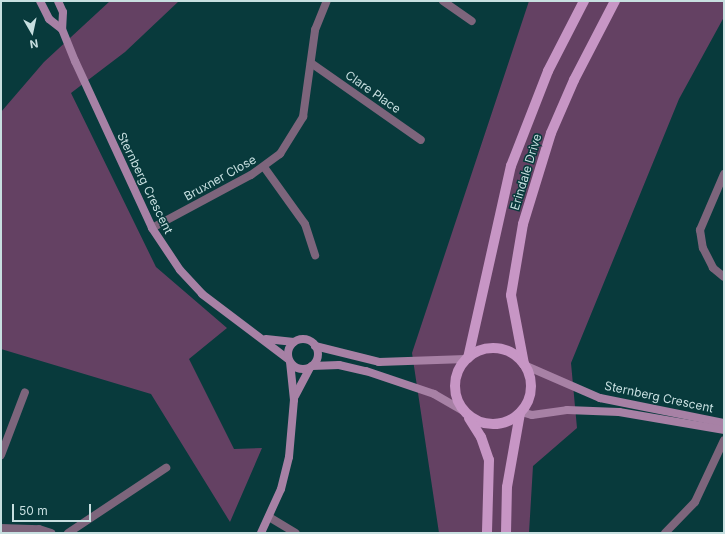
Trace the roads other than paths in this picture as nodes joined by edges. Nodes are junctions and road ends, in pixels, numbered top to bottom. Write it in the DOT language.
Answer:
graph roads {
  1 [pos="40,1"];
  2 [pos="58,1"];
  3 [pos="327,1"];
  4 [pos="443,1"];
  5 [pos="584,1"];
  6 [pos="615,1"];
  7 [pos="472,21"];
  8 [pos="62,29"];
  9 [pos="311,63"];
  10 [pos="421,140"];
  11 [pos="264,167"];
  12 [pos="724,174"];
  13 [pos="152,228"];
  14 [pos="315,255"];
  15 [pos="724,277"];
  16 [pos="260,337"];
  17 [pos="294,342"];
  18 [pos="315,346"];
  19 [pos="467,358"];
  20 [pos="289,361"];
  21 [pos="524,364"];
  22 [pos="311,367"];
  23 [pos="25,392"];
  24 [pos="294,400"];
  25 [pos="465,412"];
  26 [pos="520,413"];
  27 [pos="724,423"];
  28 [pos="724,430"];
  29 [pos="724,440"];
  30 [pos="1,455"];
  31 [pos="166,468"];
  32 [pos="269,517"];
  33 [pos="1,528"];
  34 [pos="51,533"];
  35 [pos="68,533"];
  36 [pos="260,533"];
  37 [pos="296,533"];
  38 [pos="487,533"];
  39 [pos="506,533"];
  40 [pos="665,533"];
  1 -- 8 [label="street, Sternberg Crescent"];
  2 -- 8 [label="street, Sternberg Crescent"];
  3 -- 9 [label="street, Bruxner Close"];
  4 -- 7 [label="street"];
  5 -- 19 [label="main road, Erindale Drive"];
  6 -- 21 [label="main road, Erindale Drive"];
  8 -- 13 [label="street, Sternberg Crescent"];
  9 -- 10 [label="street, Clare Place"];
  9 -- 11 [label="street, Bruxner Close"];
  11 -- 13 [label="street, Bruxner Close"];
  11 -- 14 [label="street"];
  12 -- 15 [label="street"];
  13 -- 16 [label="street, Sternberg Crescent"];
  16 -- 17 [label="street, Sternberg Crescent"];
  16 -- 20 [label="street, Sternberg Crescent"];
  17 -- 18 [label="street"];
  17 -- 20 [label="street"];
  18 -- 19 [label="street"];
  18 -- 22 [label="street"];
  19 -- 21 [label="main road"];
  19 -- 25 [label="main road"];
  20 -- 22 [label="street"];
  20 -- 24 [label="street"];
  21 -- 26 [label="main road"];
  21 -- 27 [label="street, Sternberg Crescent"];
  22 -- 24 [label="street"];
  22 -- 25 [label="street"];
  23 -- 30 [label="street"];
  24 -- 32 [label="street"];
  25 -- 26 [label="main road"];
  25 -- 38 [label="main road"];
  26 -- 28 [label="street, Sternberg Crescent"];
  26 -- 39 [label="main road"];
  29 -- 40 [label="street"];
  31 -- 35 [label="street"];
  32 -- 36 [label="street"];
  32 -- 37 [label="street"];
  33 -- 34 [label="street"];
}
